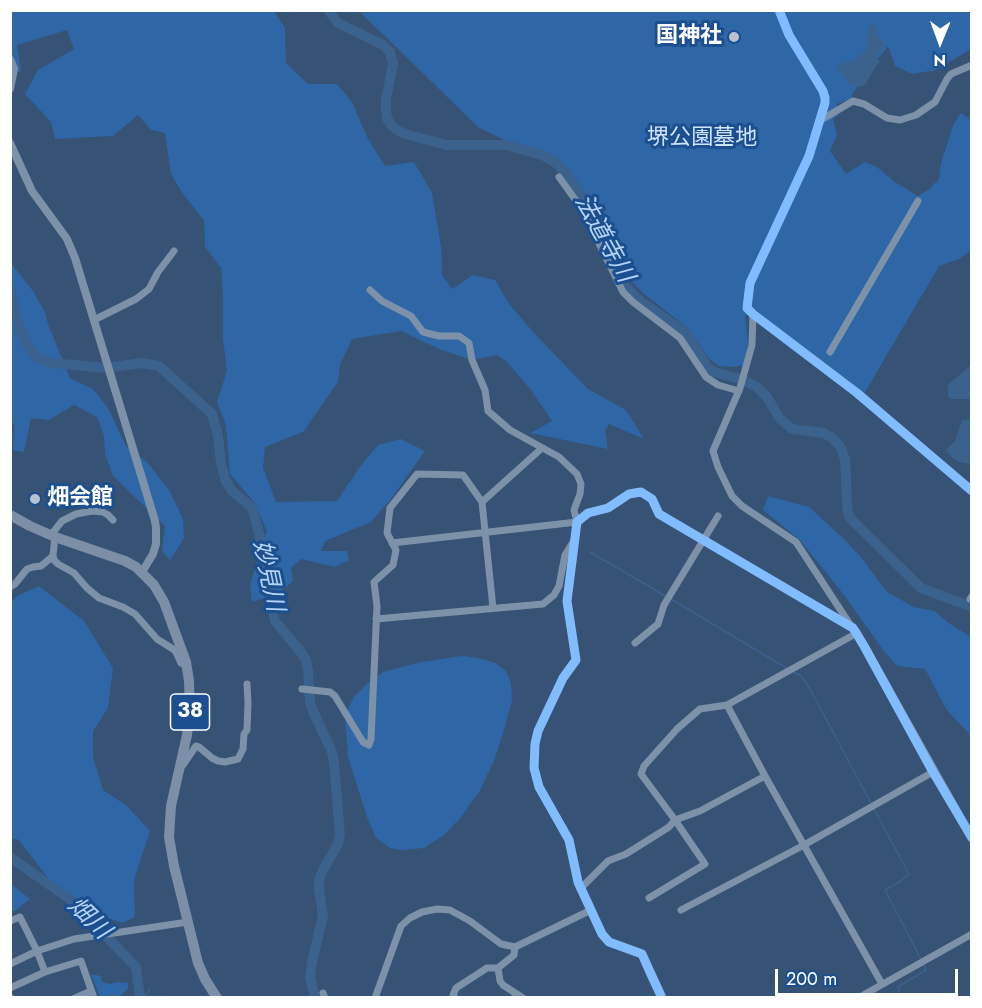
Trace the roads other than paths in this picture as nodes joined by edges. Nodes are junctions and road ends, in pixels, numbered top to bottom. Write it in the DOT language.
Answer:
graph roads {
  1 [pos="779,10"];
  2 [pos="10,59"];
  3 [pos="972,66"];
  4 [pos="10,89"];
  5 [pos="821,120"];
  6 [pos="10,143"];
  7 [pos="560,177"];
  8 [pos="918,201"];
  9 [pos="174,251"];
  10 [pos="370,290"];
  11 [pos="753,314"];
  12 [pos="94,320"];
  13 [pos="830,352"];
  14 [pos="739,390"];
  15 [pos="542,448"];
  16 [pos="972,491"];
  17 [pos="482,502"];
  18 [pos="10,515"];
  19 [pos="718,516"];
  20 [pos="113,520"];
  21 [pos="577,522"];
  22 [pos="485,532"];
  23 [pos="53,536"];
  24 [pos="575,537"];
  25 [pos="703,539"];
  26 [pos="392,543"];
  27 [pos="53,556"];
  28 [pos="142,572"];
  29 [pos="10,587"];
  30 [pos="493,608"];
  31 [pos="818,608"];
  32 [pos="376,619"];
  33 [pos="854,630"];
  34 [pos="635,643"];
  35 [pos="186,666"];
  36 [pos="247,684"];
  37 [pos="302,689"];
  38 [pos="727,705"];
  39 [pos="179,770"];
  40 [pos="933,772"];
  41 [pos="765,776"];
  42 [pos="675,820"];
  43 [pos="972,838"];
  44 [pos="804,845"];
  45 [pos="580,889"];
  46 [pos="649,898"];
  47 [pos="591,910"];
  48 [pos="681,910"];
  49 [pos="10,921"];
  50 [pos="188,922"];
  51 [pos="972,934"];
  52 [pos="515,947"];
  53 [pos="37,951"];
  54 [pos="10,964"];
  55 [pos="498,968"];
  56 [pos="45,972"];
  57 [pos="882,984"];
  58 [pos="10,988"];
  59 [pos="93,994"];
  60 [pos="75,998"];
  61 [pos="217,998"];
  62 [pos="375,998"];
  63 [pos="454,998"];
  64 [pos="524,998"];
  65 [pos="662,998"];
  66 [pos="858,998"];
  1 -- 5 [label="street"];
  2 -- 4 [label="street"];
  3 -- 5 [label="street"];
  5 -- 11 [label="street"];
  6 -- 12 [label="street"];
  7 -- 14 [label="street"];
  8 -- 13 [label="street"];
  9 -- 12 [label="street"];
  10 -- 15 [label="street"];
  11 -- 14 [label="street"];
  11 -- 16 [label="street"];
  12 -- 28 [label="street"];
  14 -- 33 [label="street"];
  15 -- 17 [label="street"];
  15 -- 21 [label="street"];
  17 -- 22 [label="street"];
  17 -- 26 [label="street"];
  18 -- 23 [label="main road, 38"];
  19 -- 25 [label="street"];
  20 -- 23 [label="street"];
  21 -- 22 [label="street"];
  21 -- 24 [label="street"];
  21 -- 25 [label="street"];
  22 -- 26 [label="street"];
  22 -- 30 [label="street"];
  23 -- 27 [label="street"];
  23 -- 28 [label="main road, 38"];
  24 -- 30 [label="street"];
  24 -- 45 [label="street"];
  25 -- 31 [label="street"];
  25 -- 34 [label="street"];
  26 -- 32 [label="street"];
  27 -- 29 [label="street"];
  27 -- 35 [label="street"];
  28 -- 35 [label="main road, 38"];
  30 -- 32 [label="street"];
  31 -- 33 [label="street"];
  32 -- 37 [label="street"];
  33 -- 38 [label="street"];
  33 -- 40 [label="street"];
  35 -- 39 [label="main road, 38"];
  36 -- 39 [label="street"];
  38 -- 41 [label="street"];
  38 -- 42 [label="street"];
  39 -- 50 [label="main road, 38"];
  40 -- 43 [label="street"];
  40 -- 44 [label="street"];
  41 -- 42 [label="street"];
  41 -- 44 [label="street"];
  42 -- 45 [label="street"];
  42 -- 46 [label="street"];
  44 -- 48 [label="street"];
  44 -- 57 [label="street"];
  45 -- 47 [label="street"];
  47 -- 52 [label="street"];
  47 -- 65 [label="street"];
  49 -- 53 [label="street"];
  50 -- 53 [label="street"];
  50 -- 61 [label="main road, 38"];
  51 -- 57 [label="street"];
  52 -- 55 [label="street"];
  52 -- 62 [label="street"];
  53 -- 54 [label="street"];
  53 -- 56 [label="street"];
  55 -- 63 [label="street"];
  55 -- 64 [label="street"];
  56 -- 58 [label="street"];
  56 -- 59 [label="street"];
  57 -- 66 [label="street"];
  59 -- 60 [label="street"];
}
